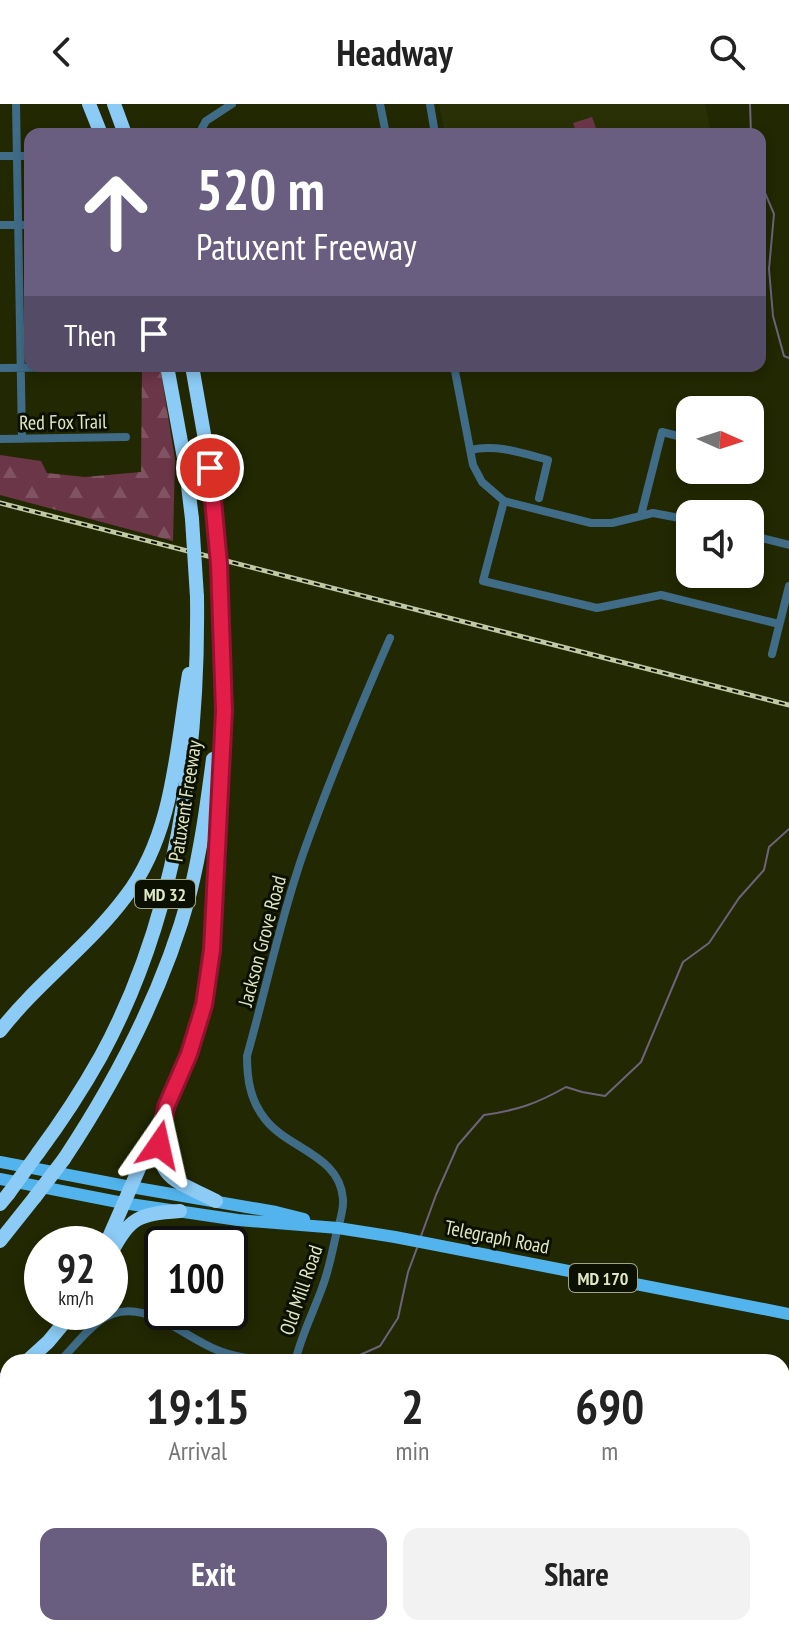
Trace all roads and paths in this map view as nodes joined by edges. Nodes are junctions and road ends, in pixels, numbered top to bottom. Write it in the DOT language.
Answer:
graph roads {
  1 [pos="16,104"];
  2 [pos="89,104"];
  3 [pos="114,104"];
  4 [pos="232,104"];
  5 [pos="380,104"];
  6 [pos="430,104"];
  7 [pos="99,128"];
  8 [pos="123,128"];
  9 [pos="202,128"];
  10 [pos="385,128"];
  11 [pos="434,128"];
  12 [pos="0,156"];
  13 [pos="17,156"];
  14 [pos="24,156"];
  15 [pos="0,225"];
  16 [pos="18,225"];
  17 [pos="24,225"];
  18 [pos="19,296"];
  19 [pos="24,296"];
  20 [pos="0,368"];
  21 [pos="19,368"];
  22 [pos="24,368"];
  23 [pos="168,372"];
  24 [pos="193,372"];
  25 [pos="455,372"];
  26 [pos="676,436"];
  27 [pos="126,437"];
  28 [pos="0,439"];
  29 [pos="22,439"];
  30 [pos="470,450"];
  31 [pos="539,498"];
  32 [pos="504,501"];
  33 [pos="641,515"];
  34 [pos="676,517"];
  35 [pos="764,539"];
  36 [pos="789,545"];
  37 [pos="789,586"];
  38 [pos="197,602"];
  39 [pos="779,624"];
  40 [pos="221,633"];
  41 [pos="390,638"];
  42 [pos="772,654"];
  43 [pos="0,1031"];
  44 [pos="166,1107"];
  45 [pos="0,1162"];
  46 [pos="0,1179"];
  47 [pos="131,1187"];
  48 [pos="5,1198"];
  49 [pos="216,1201"];
  50 [pos="123,1203"];
  51 [pos="180,1211"];
  52 [pos="113,1226"];
  53 [pos="128,1228"];
  54 [pos="338,1228"];
  55 [pos="0,1241"];
  56 [pos="789,1314"];
  57 [pos="58,1330"];
  58 [pos="35,1354"];
  59 [pos="67,1354"];
  60 [pos="228,1354"];
  61 [pos="297,1354"];
  1 -- 13 [label="street"];
  2 -- 7 [label="highway"];
  3 -- 8 [label="highway"];
  4 -- 9 [label="street"];
  5 -- 10 [label="street"];
  6 -- 11 [label="street"];
  12 -- 13 [label="street"];
  13 -- 14 [label="street"];
  13 -- 16 [label="street"];
  15 -- 16 [label="street"];
  16 -- 17 [label="street"];
  16 -- 18 [label="street"];
  18 -- 19 [label="street"];
  18 -- 21 [label="street"];
  20 -- 21 [label="street"];
  21 -- 22 [label="street"];
  21 -- 29 [label="street"];
  23 -- 38 [label="highway, Patuxent Freeway / MD 32, bridge"];
  24 -- 40 [label="highway, Patuxent Freeway / MD 32, bridge"];
  25 -- 30 [label="street"];
  26 -- 33 [label="street"];
  27 -- 29 [label="street, Red Fox Trail"];
  28 -- 29 [label="street, Red Fox Trail"];
  30 -- 31 [label="street"];
  30 -- 32 [label="street"];
  32 -- 33 [label="street"];
  32 -- 39 [label="street"];
  33 -- 34 [label="street"];
  35 -- 36 [label="street"];
  37 -- 39 [label="street"];
  38 -- 43 [label="highway"];
  38 -- 48 [label="highway, Patuxent Freeway / MD 32, bridge"];
  39 -- 42 [label="street"];
  40 -- 44 [label="highway"];
  40 -- 55 [label="highway, Patuxent Freeway / MD 32, bridge"];
  41 -- 54 [label="street, Jackson Grove Road"];
  44 -- 47 [label="highway"];
  44 -- 49 [label="highway"];
  45 -- 47 [label="main road, Telegraph Road / MD 170"];
  46 -- 50 [label="main road, Telegraph Road / MD 170"];
  47 -- 49 [label="main road, Telegraph Road / MD 170"];
  47 -- 50 [label="highway"];
  49 -- 54 [label="main road, Telegraph Road / MD 170"];
  50 -- 51 [label="main road, Telegraph Road / MD 170"];
  50 -- 52 [label="highway"];
  51 -- 53 [label="highway"];
  51 -- 54 [label="main road, Telegraph Road / MD 170"];
  54 -- 56 [label="main road, Telegraph Road / MD 170"];
  54 -- 61 [label="street, Old Mill Road"];
  57 -- 58 [label="highway"];
  59 -- 60 [label="street"];
}
